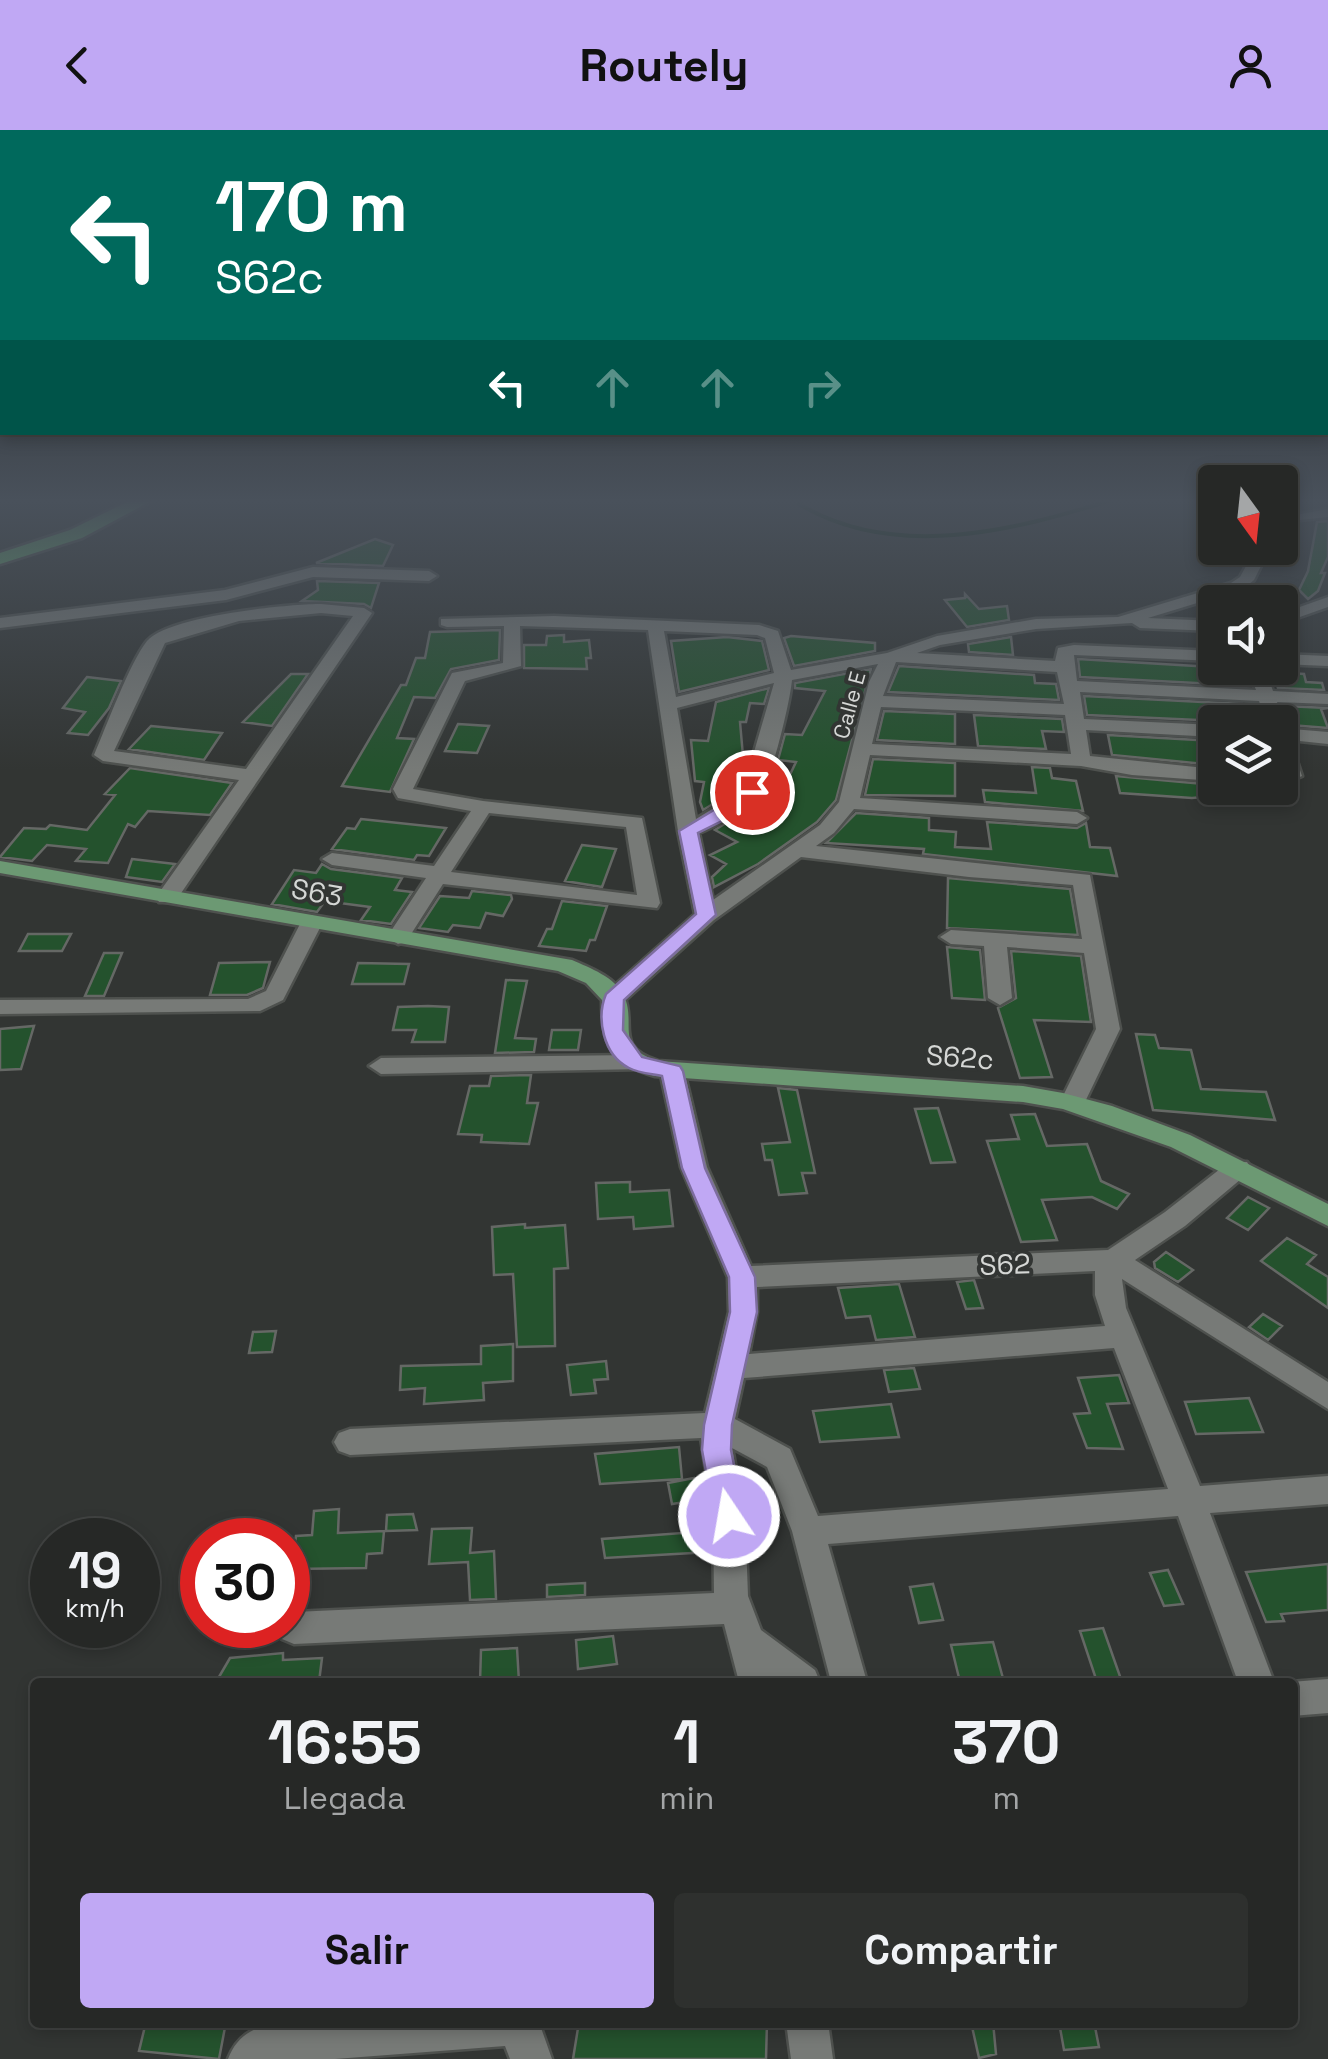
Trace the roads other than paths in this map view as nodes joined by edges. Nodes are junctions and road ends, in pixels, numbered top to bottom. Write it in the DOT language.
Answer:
graph roads {
  1 [pos="245,590"];
  2 [pos="1224,590"];
  3 [pos="1328,602"];
  4 [pos="1298,613"];
  5 [pos="512,621"];
  6 [pos="447,622"];
  7 [pos="1119,622"];
  8 [pos="0,623"];
  9 [pos="655,624"];
  10 [pos="1198,625"];
  11 [pos="1198,655"];
  12 [pos="890,657"];
  13 [pos="1298,660"];
  14 [pos="1328,662"];
  15 [pos="1064,666"];
  16 [pos="784,676"];
  17 [pos="1262,685"];
  18 [pos="1070,686"];
  19 [pos="1265,695"];
  20 [pos="1328,699"];
  21 [pos="872,701"];
  22 [pos="668,704"];
  23 [pos="1269,705"];
  24 [pos="1075,717"];
  25 [pos="1198,729"];
  26 [pos="1298,737"];
  27 [pos="1328,738"];
  28 [pos="862,749"];
  29 [pos="1081,760"];
  30 [pos="1198,774"];
  31 [pos="253,776"];
  32 [pos="849,803"];
  33 [pos="483,807"];
  34 [pos="1077,818"];
  35 [pos="688,831"];
  36 [pos="797,850"];
  37 [pos="332,859"];
  38 [pos="0,867"];
  39 [pos="438,875"];
  40 [pos="167,897"];
  41 [pos="706,915"];
  42 [pos="312,922"];
  43 [pos="398,937"];
  44 [pos="952,937"];
  45 [pos="995,941"];
  46 [pos="1096,947"];
  47 [pos="614,998"];
  48 [pos="1000,998"];
  49 [pos="0,1007"];
  50 [pos="634,1063"];
  51 [pos="381,1066"];
  52 [pos="672,1071"];
  53 [pos="1074,1100"];
  54 [pos="1238,1168"];
  55 [pos="1328,1216"];
  56 [pos="1114,1260"];
  57 [pos="742,1277"];
  58 [pos="1124,1336"];
  59 [pos="731,1367"];
  60 [pos="1328,1397"];
  61 [pos="718,1425"];
  62 [pos="350,1442"];
  63 [pos="1328,1490"];
  64 [pos="1189,1502"];
  65 [pos="808,1530"];
  66 [pos="734,1608"];
  67 [pos="310,1627"];
  68 [pos="748,1641"];
  69 [pos="756,1678"];
  70 [pos="797,1678"];
  71 [pos="847,1678"];
  72 [pos="1255,1678"];
  73 [pos="1328,1696"];
  74 [pos="1298,1698"];
  75 [pos="465,2028"];
  76 [pos="515,2028"];
  77 [pos="808,2028"];
  78 [pos="249,2059"];
  79 [pos="532,2059"];
  80 [pos="812,2059"];
  1 -- 8 [label="street"];
  2 -- 7 [label="street, Calle E"];
  3 -- 4 [label="street"];
  5 -- 6 [label="street"];
  5 -- 9 [label="street"];
  5 -- 33 [label="street"];
  7 -- 10 [label="street"];
  7 -- 12 [label="street, Calle E"];
  9 -- 16 [label="street"];
  9 -- 22 [label="street"];
  11 -- 15 [label="street"];
  12 -- 15 [label="street"];
  12 -- 16 [label="street"];
  12 -- 21 [label="street, Calle E"];
  13 -- 14 [label="street"];
  15 -- 18 [label="street"];
  16 -- 22 [label="street"];
  16 -- 35 [label="street"];
  17 -- 19 [label="street"];
  18 -- 19 [label="street"];
  18 -- 24 [label="street"];
  19 -- 20 [label="street"];
  19 -- 23 [label="street"];
  21 -- 24 [label="street"];
  21 -- 28 [label="street, Calle E"];
  22 -- 35 [label="street"];
  24 -- 25 [label="street"];
  24 -- 29 [label="street"];
  26 -- 27 [label="street"];
  28 -- 29 [label="street"];
  28 -- 32 [label="street, Calle E"];
  29 -- 30 [label="street"];
  31 -- 31 [label="street"];
  31 -- 40 [label="street"];
  32 -- 34 [label="street"];
  32 -- 36 [label="street"];
  33 -- 39 [label="street"];
  33 -- 39 [label="street"];
  35 -- 41 [label="street"];
  36 -- 41 [label="street"];
  36 -- 46 [label="street"];
  37 -- 39 [label="street"];
  38 -- 40 [label="main road, S63"];
  39 -- 43 [label="street"];
  40 -- 42 [label="main road, S63"];
  41 -- 47 [label="street"];
  42 -- 43 [label="main road, S63"];
  42 -- 49 [label="street"];
  43 -- 47 [label="main road, S63"];
  44 -- 45 [label="street"];
  45 -- 46 [label="street"];
  45 -- 48 [label="street"];
  46 -- 53 [label="street"];
  47 -- 50 [label="main road"];
  50 -- 51 [label="street"];
  50 -- 52 [label="main road, S62c"];
  52 -- 53 [label="main road, S62c"];
  52 -- 57 [label="street"];
  53 -- 54 [label="main road, S62c"];
  54 -- 55 [label="main road, S62c"];
  54 -- 56 [label="street"];
  56 -- 57 [label="street, S62"];
  56 -- 58 [label="street"];
  56 -- 60 [label="street"];
  57 -- 59 [label="street"];
  58 -- 59 [label="street"];
  58 -- 64 [label="street"];
  59 -- 61 [label="street"];
  61 -- 62 [label="street"];
  61 -- 65 [label="street"];
  61 -- 66 [label="street"];
  63 -- 64 [label="street"];
  64 -- 65 [label="street"];
  64 -- 72 [label="street"];
  65 -- 71 [label="street"];
  66 -- 67 [label="street"];
  66 -- 68 [label="street"];
  68 -- 69 [label="street"];
  68 -- 70 [label="street"];
  73 -- 74 [label="street"];
  75 -- 78 [label="street"];
  76 -- 79 [label="street"];
  77 -- 80 [label="street"];
}
